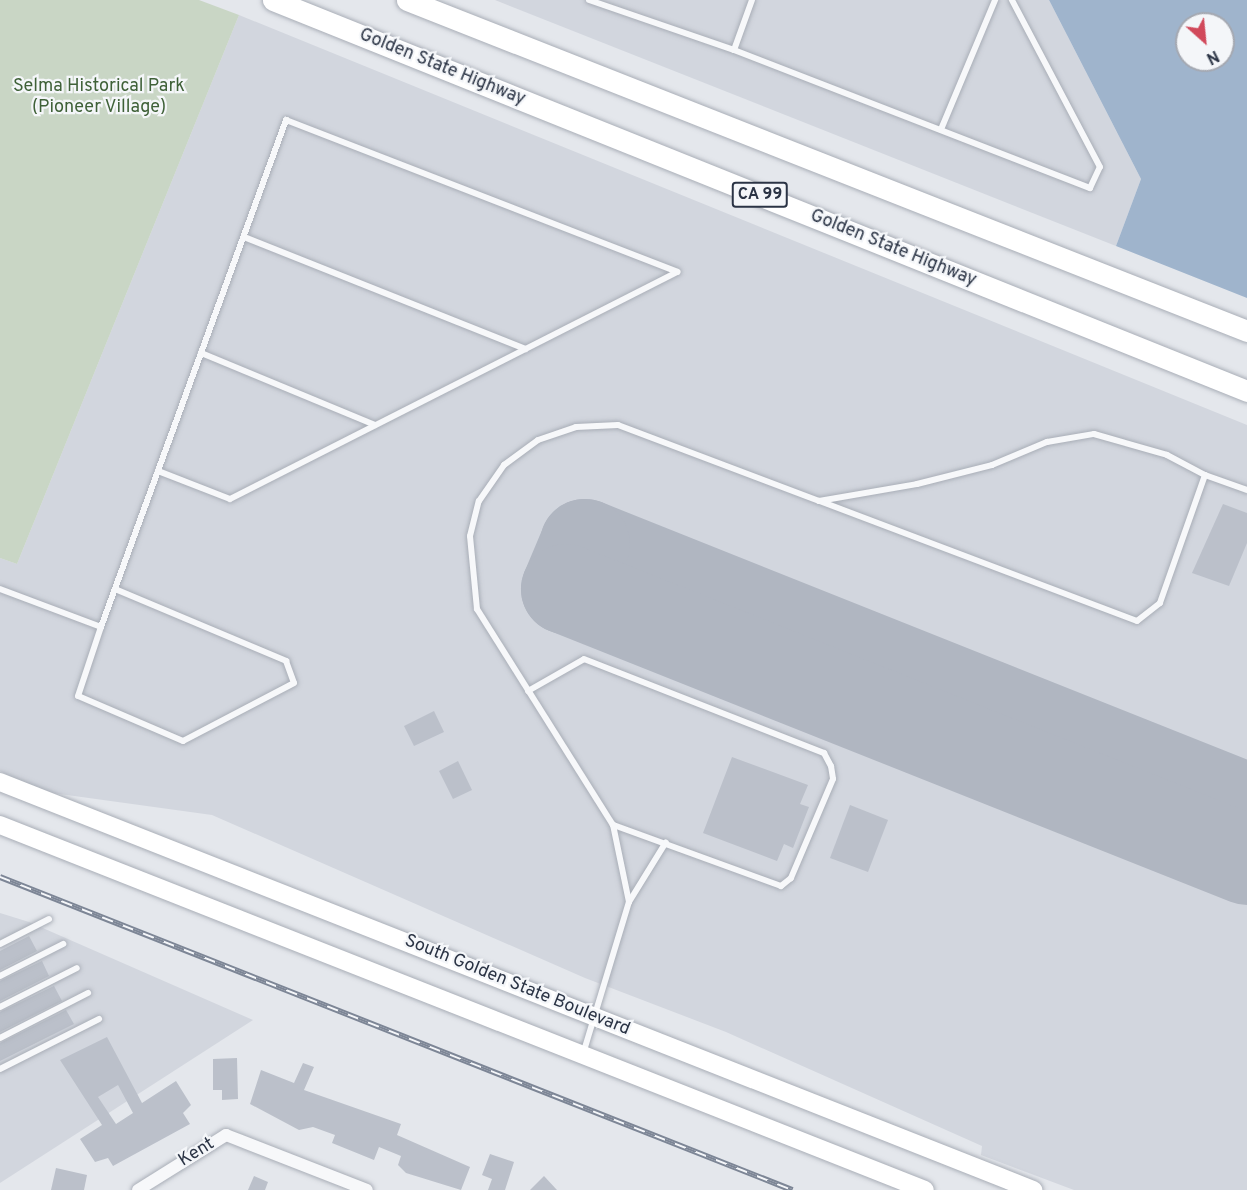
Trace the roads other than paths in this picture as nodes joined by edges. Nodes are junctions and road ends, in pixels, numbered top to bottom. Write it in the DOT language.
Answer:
graph roads {
  1 [pos="273,0"];
  2 [pos="406,0"];
  3 [pos="589,0"];
  4 [pos="752,0"];
  5 [pos="995,0"];
  6 [pos="1012,0"];
  7 [pos="734,50"];
  8 [pos="942,127"];
  9 [pos="244,237"];
  10 [pos="1247,331"];
  11 [pos="526,349"];
  12 [pos="201,353"];
  13 [pos="1247,391"];
  14 [pos="375,425"];
  15 [pos="158,471"];
  16 [pos="1205,475"];
  17 [pos="1247,490"];
  18 [pos="819,501"];
  19 [pos="0,589"];
  20 [pos="115,589"];
  21 [pos="101,627"];
  22 [pos="528,691"];
  23 [pos="0,782"];
  24 [pos="0,825"];
  25 [pos="613,825"];
  26 [pos="666,843"];
  27 [pos="629,902"];
  28 [pos="49,919"];
  29 [pos="0,944"];
  30 [pos="63,944"];
  31 [pos="76,968"];
  32 [pos="0,976"];
  33 [pos="88,993"];
  34 [pos="0,1007"];
  35 [pos="597,1018"];
  36 [pos="99,1019"];
  37 [pos="0,1038"];
  38 [pos="583,1055"];
  39 [pos="0,1069"];
  40 [pos="138,1190"];
  41 [pos="367,1190"];
  42 [pos="925,1190"];
  43 [pos="1034,1190"];
  1 -- 13 [label="highway, Golden State Highway / CA 99"];
  2 -- 10 [label="highway"];
  3 -- 7 [label="lane"];
  4 -- 7 [label="lane"];
  5 -- 8 [label="lane"];
  6 -- 8 [label="lane"];
  7 -- 8 [label="lane"];
  9 -- 11 [label="lane"];
  9 -- 11 [label="lane"];
  9 -- 12 [label="lane"];
  11 -- 14 [label="lane"];
  12 -- 14 [label="lane"];
  12 -- 15 [label="lane"];
  14 -- 15 [label="lane"];
  15 -- 20 [label="lane"];
  16 -- 17 [label="lane"];
  16 -- 18 [label="lane"];
  16 -- 18 [label="lane"];
  18 -- 22 [label="lane"];
  19 -- 21 [label="lane"];
  20 -- 21 [label="lane"];
  20 -- 21 [label="lane"];
  22 -- 25 [label="lane"];
  22 -- 26 [label="lane"];
  23 -- 35 [label="main road, South Golden State Boulevard"];
  24 -- 38 [label="main road"];
  25 -- 26 [label="lane"];
  25 -- 27 [label="lane"];
  26 -- 27 [label="lane"];
  27 -- 35 [label="lane"];
  28 -- 29 [label="lane"];
  30 -- 32 [label="lane"];
  31 -- 34 [label="lane"];
  33 -- 37 [label="lane"];
  35 -- 38 [label="lane"];
  35 -- 43 [label="main road, South Golden State Boulevard"];
  36 -- 39 [label="lane"];
  38 -- 42 [label="main road"];
  40 -- 41 [label="street, Kent"];
}
